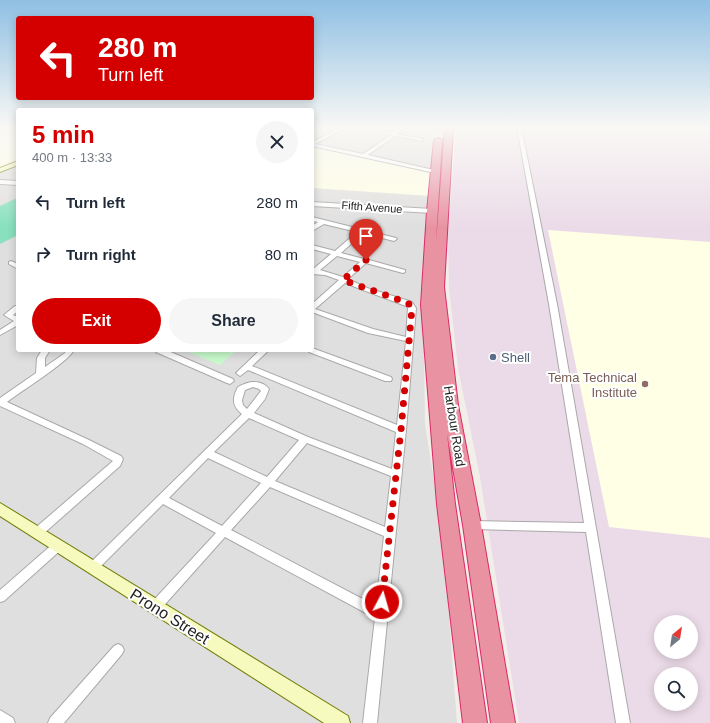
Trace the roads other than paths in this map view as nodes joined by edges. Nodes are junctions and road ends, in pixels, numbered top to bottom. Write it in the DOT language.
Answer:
graph roads {
  1 [pos="386,161"];
  2 [pos="436,161"];
  3 [pos="447,161"];
  4 [pos="525,161"];
  5 [pos="16,164"];
  6 [pos="0,170"];
  7 [pos="435,171"];
  8 [pos="0,182"];
  9 [pos="16,183"];
  10 [pos="314,204"];
  11 [pos="432,211"];
  12 [pos="314,220"];
  13 [pos="322,222"];
  14 [pos="314,228"];
  15 [pos="362,231"];
  16 [pos="394,239"];
  17 [pos="314,247"];
  18 [pos="336,252"];
  19 [pos="16,260"];
  20 [pos="366,260"];
  21 [pos="16,266"];
  22 [pos="314,271"];
  23 [pos="403,271"];
  24 [pos="314,272"];
  25 [pos="343,280"];
  26 [pos="314,307"];
  27 [pos="16,309"];
  28 [pos="314,310"];
  29 [pos="16,320"];
  30 [pos="16,322"];
  31 [pos="0,333"];
  32 [pos="410,340"];
  33 [pos="314,351"];
  34 [pos="45,352"];
  35 [pos="69,352"];
  36 [pos="165,352"];
  37 [pos="263,352"];
  38 [pos="40,374"];
  39 [pos="388,379"];
  40 [pos="230,381"];
  41 [pos="0,402"];
  42 [pos="401,430"];
  43 [pos="305,439"];
  44 [pos="207,453"];
  45 [pos="395,474"];
  46 [pos="268,482"];
  47 [pos="162,499"];
  48 [pos="0,509"];
  49 [pos="472,525"];
  50 [pos="589,528"];
  51 [pos="38,532"];
  52 [pos="223,532"];
  53 [pos="390,534"];
  54 [pos="59,545"];
  55 [pos="92,568"];
  56 [pos="0,597"];
  57 [pos="155,607"];
  58 [pos="381,615"];
  59 [pos="118,650"];
  60 [pos="0,717"];
  61 [pos="8,723"];
  62 [pos="55,723"];
  63 [pos="341,723"];
  64 [pos="370,723"];
  65 [pos="475,723"];
  66 [pos="503,723"];
  67 [pos="623,723"];
  1 -- 7 [label="street"];
  2 -- 7 [label="highway, Harbour Road"];
  3 -- 49 [label="highway, Harbour Road"];
  4 -- 50 [label="street"];
  5 -- 6 [label="street"];
  7 -- 11 [label="highway, Harbour Road"];
  8 -- 9 [label="street"];
  10 -- 11 [label="street, Fifth Avenue"];
  11 -- 65 [label="highway, Harbour Road"];
  12 -- 13 [label="street"];
  13 -- 14 [label="street"];
  13 -- 15 [label="street"];
  15 -- 16 [label="street"];
  15 -- 18 [label="street"];
  17 -- 18 [label="street"];
  18 -- 20 [label="street"];
  18 -- 22 [label="street"];
  19 -- 21 [label="street"];
  20 -- 23 [label="street"];
  20 -- 25 [label="street"];
  24 -- 25 [label="street"];
  25 -- 26 [label="street"];
  25 -- 32 [label="street"];
  27 -- 29 [label="street"];
  28 -- 32 [label="street"];
  30 -- 31 [label="street"];
  32 -- 42 [label="street"];
  33 -- 39 [label="street"];
  34 -- 38 [label="street"];
  35 -- 38 [label="street"];
  36 -- 40 [label="street"];
  37 -- 42 [label="street"];
  38 -- 41 [label="street"];
  41 -- 51 [label="street"];
  42 -- 45 [label="street"];
  43 -- 44 [label="street"];
  43 -- 45 [label="street"];
  43 -- 46 [label="street"];
  44 -- 46 [label="street"];
  44 -- 47 [label="street"];
  45 -- 53 [label="street"];
  46 -- 52 [label="street"];
  46 -- 53 [label="street"];
  47 -- 52 [label="street"];
  47 -- 55 [label="street"];
  48 -- 51 [label="street, Prono Street"];
  49 -- 50 [label="street"];
  49 -- 66 [label="highway, Harbour Road"];
  50 -- 67 [label="street"];
  51 -- 54 [label="street, Prono Street"];
  52 -- 57 [label="street"];
  52 -- 58 [label="street"];
  53 -- 58 [label="street"];
  54 -- 55 [label="street, Prono Street"];
  54 -- 56 [label="street"];
  55 -- 57 [label="street, Prono Street"];
  57 -- 63 [label="street, Prono Street"];
  58 -- 64 [label="street"];
  59 -- 62 [label="street"];
  60 -- 61 [label="street"];
}
